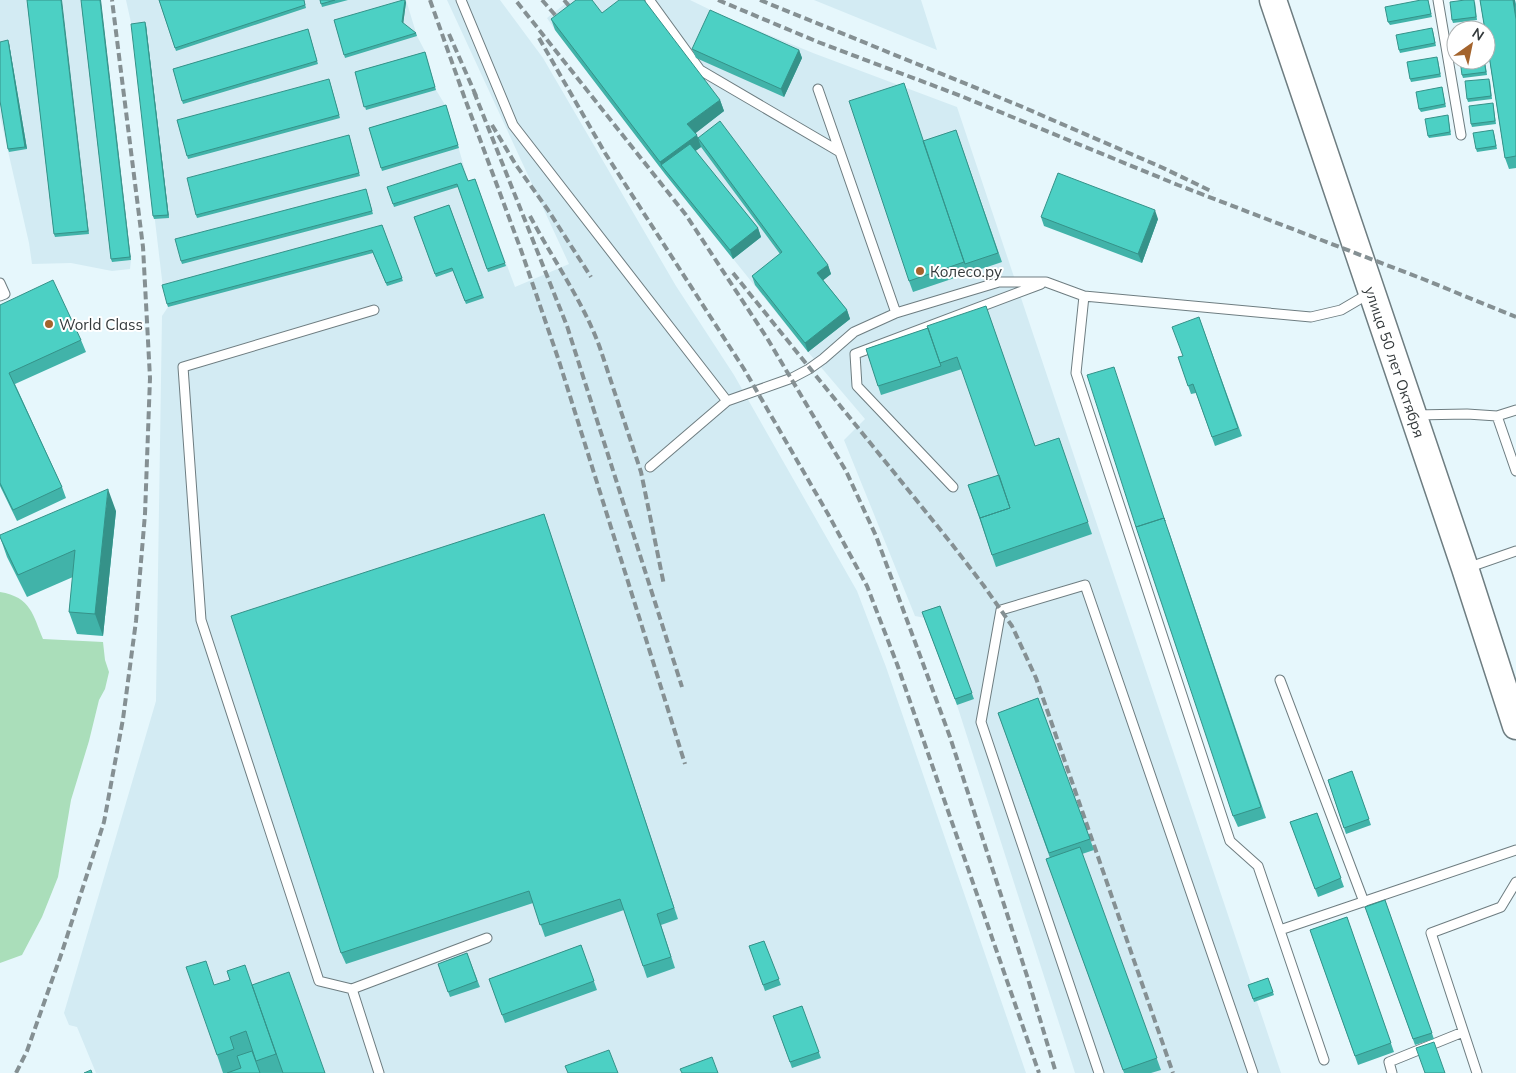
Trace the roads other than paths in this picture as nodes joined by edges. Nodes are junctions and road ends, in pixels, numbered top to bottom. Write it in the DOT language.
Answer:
graph roads {
  1 [pos="461,0"];
  2 [pos="1273,0"];
  3 [pos="1438,0"];
  4 [pos="650,1"];
  5 [pos="818,89"];
  6 [pos="1461,135"];
  7 [pos="840,152"];
  8 [pos="1046,282"];
  9 [pos="0,283"];
  10 [pos="1371,293"];
  11 [pos="0,296"];
  12 [pos="1084,296"];
  13 [pos="374,310"];
  14 [pos="896,313"];
  15 [pos="727,401"];
  16 [pos="1516,410"];
  17 [pos="1413,415"];
  18 [pos="1497,416"];
  19 [pos="650,467"];
  20 [pos="1516,470"];
  21 [pos="953,487"];
  22 [pos="1516,551"];
  23 [pos="1465,568"];
  24 [pos="1280,680"];
  25 [pos="1516,726"];
  26 [pos="1516,850"];
  27 [pos="1516,882"];
  28 [pos="1364,902"];
  29 [pos="1280,930"];
  30 [pos="487,938"];
  31 [pos="352,988"];
  32 [pos="1463,1032"];
  33 [pos="1324,1060"];
  34 [pos="379,1073"];
  35 [pos="1099,1073"];
  36 [pos="1253,1073"];
  37 [pos="1392,1073"];
  38 [pos="1477,1073"];
  1 -- 15 [label="lane"];
  2 -- 10 [label="main road, улица 50 лет Октября"];
  3 -- 6 [label="lane"];
  4 -- 7 [label="lane"];
  5 -- 7 [label="lane"];
  7 -- 14 [label="lane"];
  8 -- 12 [label="lane"];
  8 -- 14 [label="lane"];
  8 -- 21 [label="lane"];
  9 -- 11 [label="lane"];
  10 -- 12 [label="lane"];
  10 -- 17 [label="main road, улица 50 лет Октября"];
  12 -- 29 [label="lane"];
  13 -- 31 [label="lane"];
  14 -- 15 [label="lane"];
  15 -- 19 [label="lane"];
  16 -- 18 [label="lane"];
  17 -- 18 [label="lane"];
  17 -- 23 [label="main road, улица 50 лет Октября"];
  18 -- 20 [label="lane"];
  22 -- 23 [label="lane"];
  23 -- 25 [label="main road, улица 50 лет Октября"];
  24 -- 28 [label="lane"];
  26 -- 28 [label="lane"];
  27 -- 32 [label="lane"];
  28 -- 29 [label="lane"];
  29 -- 33 [label="lane"];
  30 -- 31 [label="lane"];
  31 -- 34 [label="lane"];
  32 -- 37 [label="lane"];
  32 -- 38 [label="lane"];
  35 -- 36 [label="lane"];
}
